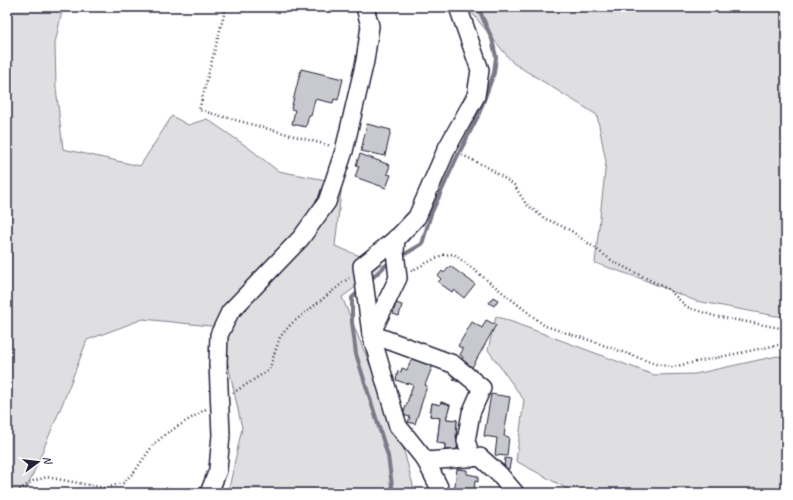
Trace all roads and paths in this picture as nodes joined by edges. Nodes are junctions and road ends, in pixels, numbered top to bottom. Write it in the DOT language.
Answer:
graph roads {
  1 [pos="226,7"];
  2 [pos="365,7"];
  3 [pos="458,7"];
  4 [pos="344,151"];
  5 [pos="462,155"];
  6 [pos="396,245"];
  7 [pos="363,269"];
  8 [pos="398,274"];
  9 [pos="786,329"];
  10 [pos="371,334"];
  11 [pos="778,345"];
  12 [pos="229,395"];
  13 [pos="208,408"];
  14 [pos="472,458"];
  15 [pos="426,461"];
  16 [pos="17,493"];
  17 [pos="210,493"];
  18 [pos="440,493"];
  19 [pos="515,493"];
  1 -- 4 [label="path"];
  2 -- 4 [label="street"];
  3 -- 6 [label="street"];
  4 -- 17 [label="street, bridge"];
  5 -- 9 [label="path"];
  6 -- 7 [label="street"];
  6 -- 8 [label="street"];
  7 -- 10 [label="street"];
  7 -- 12 [label="path"];
  8 -- 10 [label="street"];
  8 -- 11 [label="path"];
  10 -- 14 [label="street"];
  10 -- 15 [label="street"];
  13 -- 16 [label="path"];
  14 -- 15 [label="street"];
  14 -- 19 [label="street"];
  15 -- 18 [label="street"];
}
